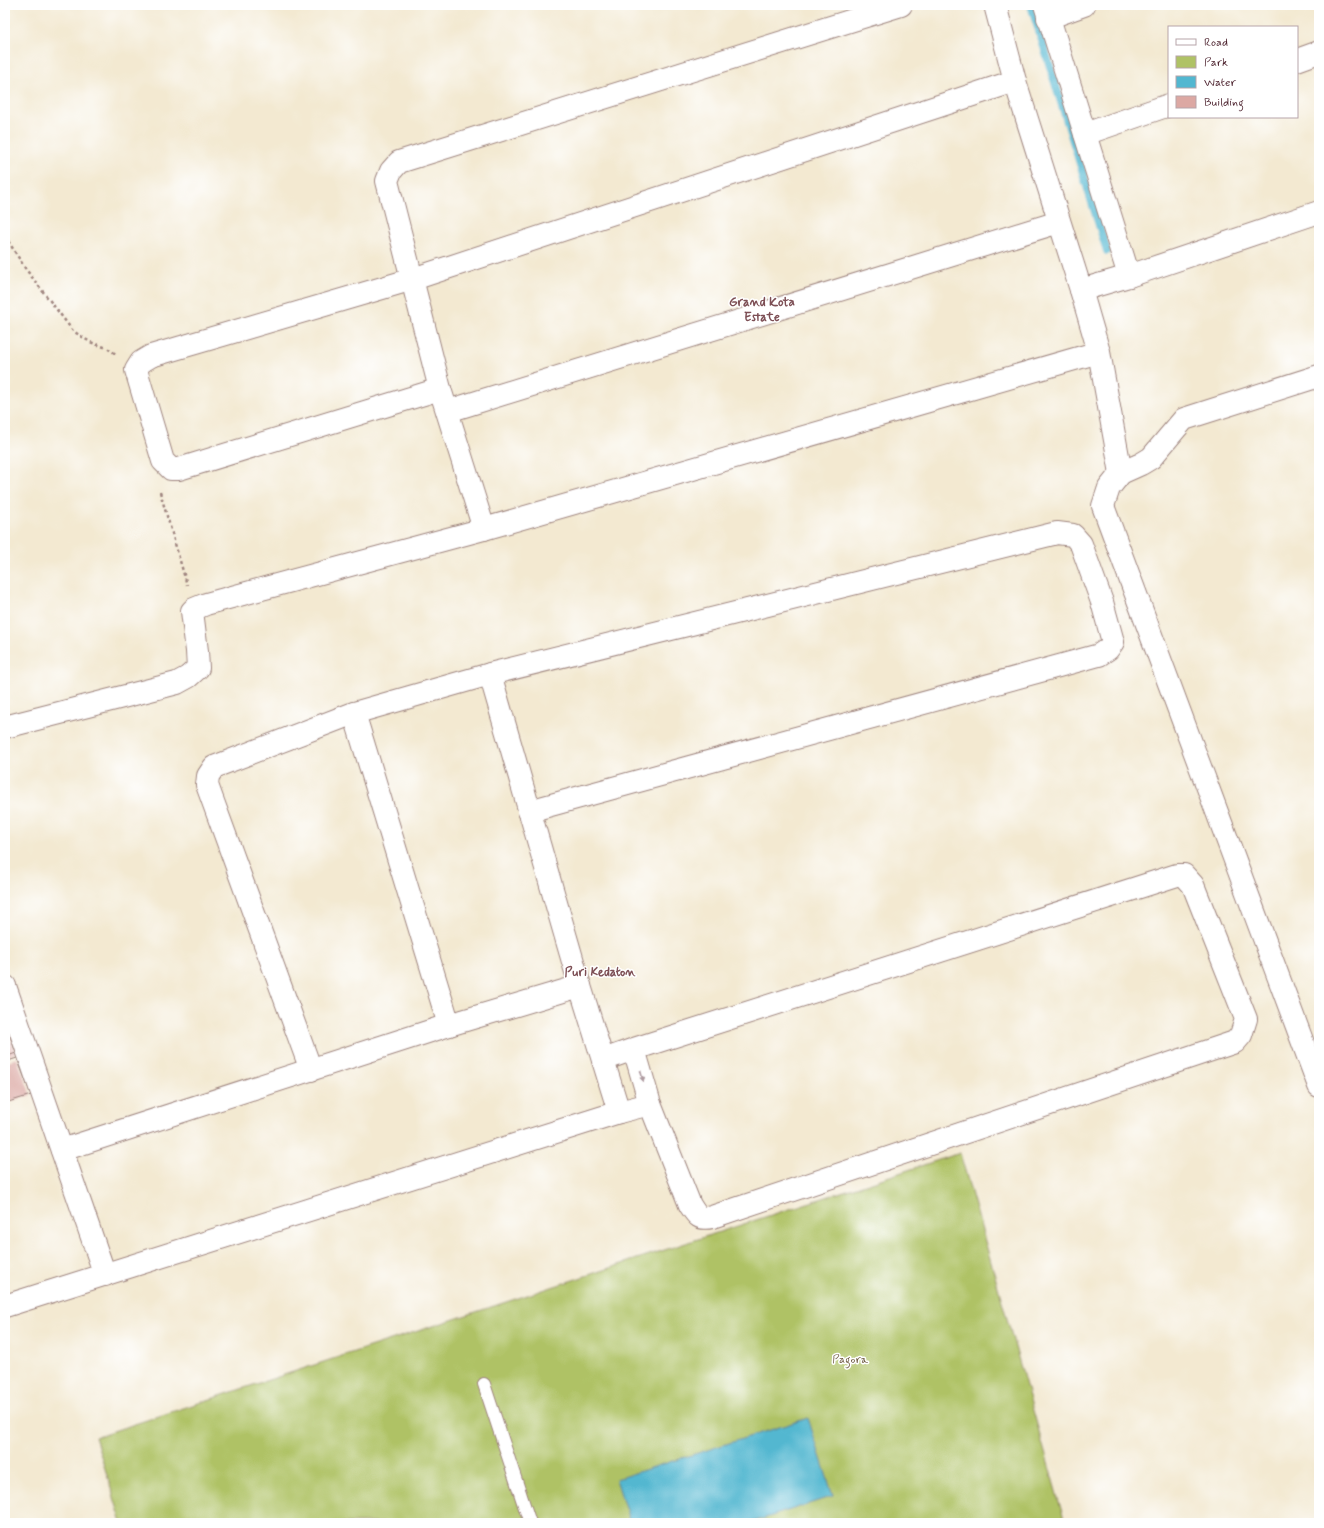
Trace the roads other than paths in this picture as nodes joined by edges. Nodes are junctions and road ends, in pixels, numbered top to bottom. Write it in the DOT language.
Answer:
graph roads {
  1 [pos="901,5"];
  2 [pos="994,5"];
  3 [pos="1084,5"];
  4 [pos="1047,11"];
  5 [pos="1319,52"];
  6 [pos="1298,60"];
  7 [pos="1015,81"];
  8 [pos="1168,104"];
  9 [pos="1085,134"];
  10 [pos="1319,212"];
  11 [pos="1059,222"];
  12 [pos="1129,276"];
  13 [pos="413,279"];
  14 [pos="1081,290"];
  15 [pos="1098,352"];
  16 [pos="1319,376"];
  17 [pos="440,389"];
  18 [pos="448,411"];
  19 [pos="1121,473"];
  20 [pos="484,529"];
  21 [pos="490,674"];
  22 [pos="354,713"];
  23 [pos="5,727"];
  24 [pos="529,811"];
  25 [pos="5,986"];
  26 [pos="580,986"];
  27 [pos="449,1026"];
  28 [pos="634,1049"];
  29 [pos="603,1060"];
  30 [pos="311,1070"];
  31 [pos="1319,1086"];
  32 [pos="650,1104"];
  33 [pos="619,1112"];
  34 [pos="62,1150"];
  35 [pos="105,1275"];
  36 [pos="5,1306"];
  37 [pos="484,1384"];
  38 [pos="530,1523"];
  1 -- 13 [label="street"];
  2 -- 7 [label="street"];
  3 -- 4 [label="street"];
  4 -- 9 [label="street"];
  5 -- 6 [label="street"];
  7 -- 11 [label="street"];
  7 -- 13 [label="street"];
  8 -- 9 [label="street"];
  9 -- 12 [label="street"];
  10 -- 12 [label="street"];
  11 -- 14 [label="street"];
  11 -- 18 [label="street"];
  12 -- 14 [label="street"];
  13 -- 17 [label="street"];
  13 -- 17 [label="street"];
  14 -- 15 [label="street"];
  15 -- 19 [label="street"];
  15 -- 20 [label="street"];
  16 -- 19 [label="street"];
  17 -- 18 [label="street"];
  18 -- 20 [label="street"];
  19 -- 31 [label="street"];
  20 -- 23 [label="street"];
  21 -- 22 [label="street"];
  21 -- 24 [label="street"];
  21 -- 24 [label="street"];
  22 -- 27 [label="street"];
  22 -- 30 [label="street"];
  24 -- 26 [label="street"];
  25 -- 34 [label="street"];
  26 -- 27 [label="street"];
  26 -- 29 [label="street"];
  27 -- 30 [label="street"];
  28 -- 29 [label="street"];
  28 -- 32 [label="street, one-way"];
  28 -- 32 [label="street"];
  29 -- 33 [label="street"];
  30 -- 34 [label="street"];
  32 -- 33 [label="street"];
  33 -- 35 [label="street"];
  34 -- 35 [label="street"];
  35 -- 36 [label="street"];
  37 -- 38 [label="lane"];
}
